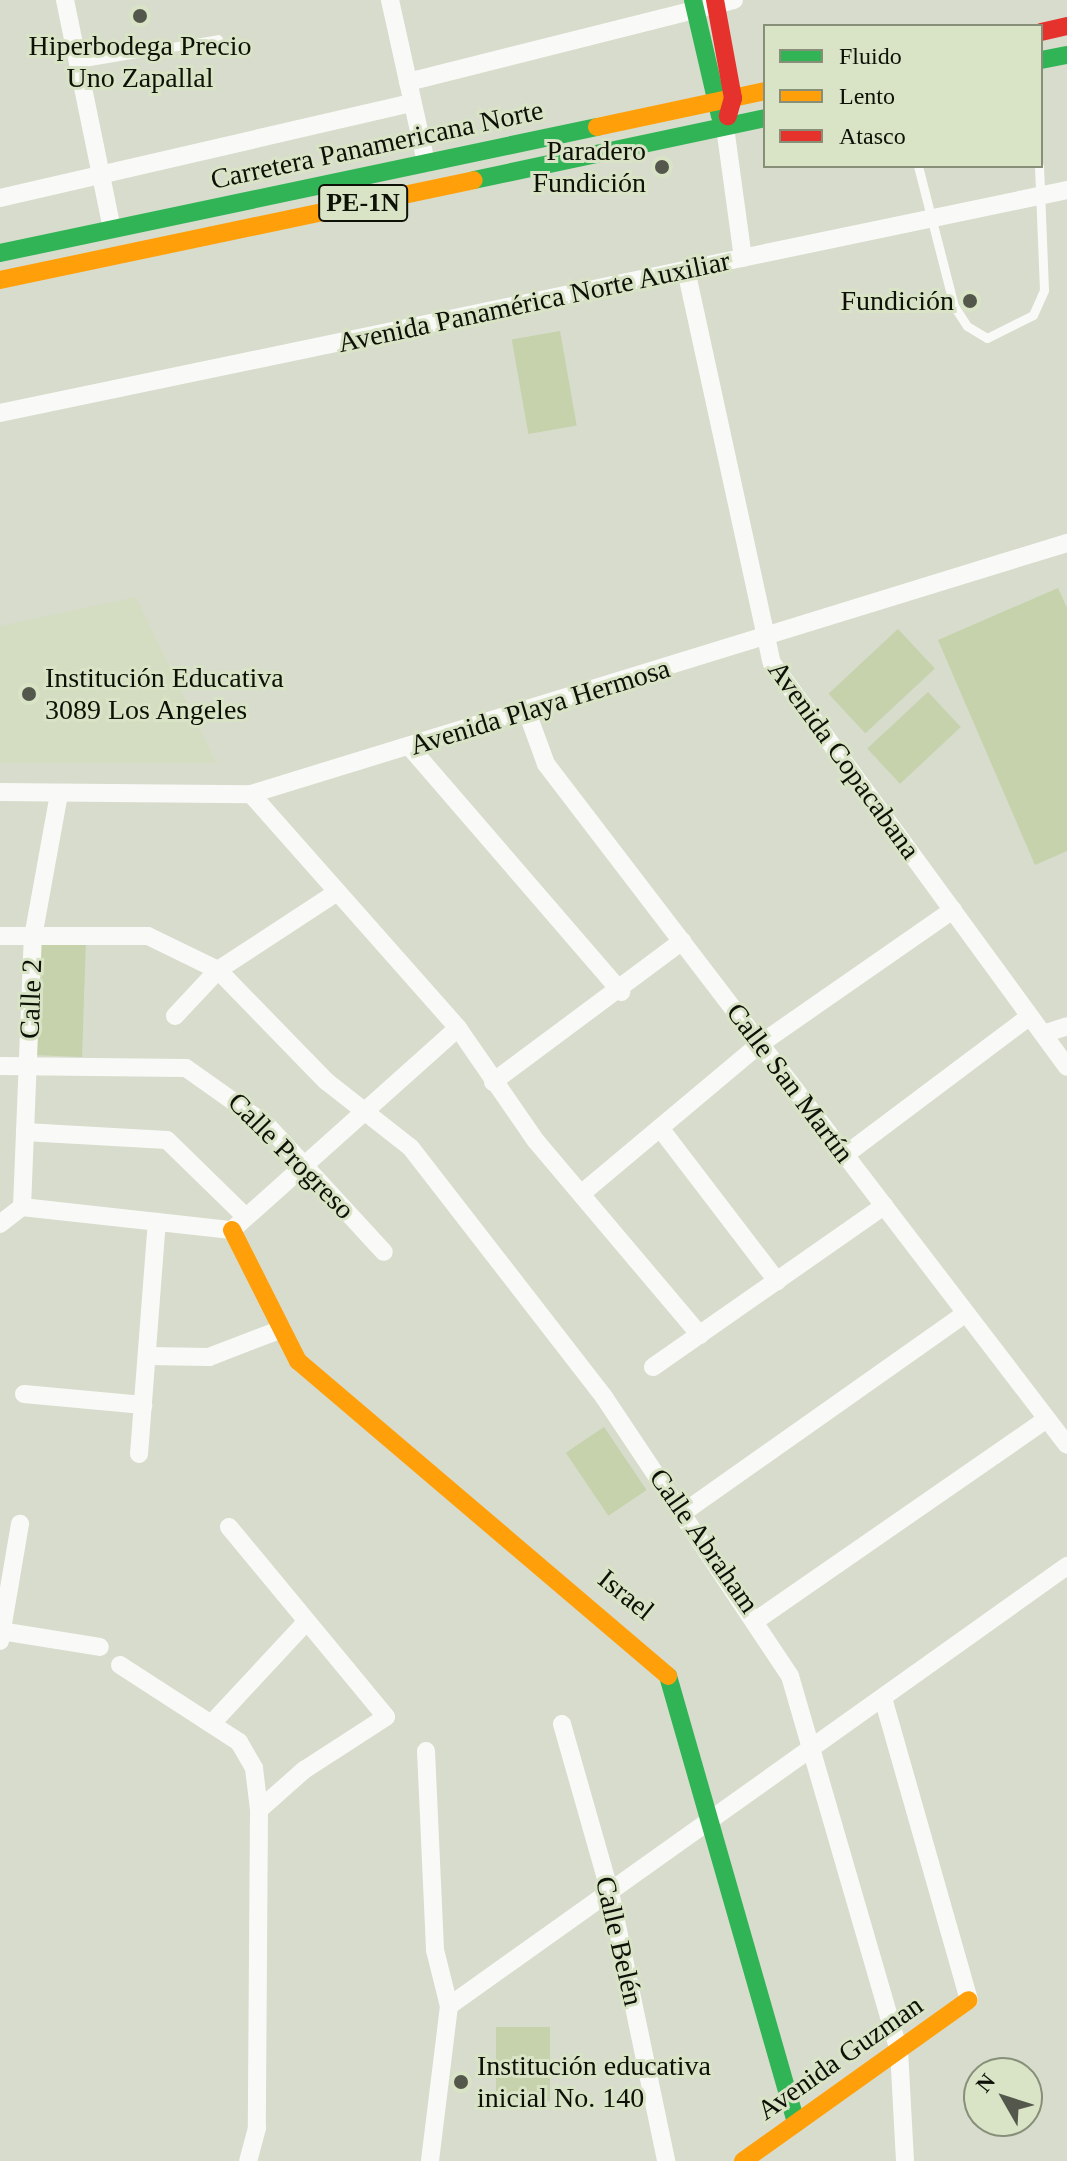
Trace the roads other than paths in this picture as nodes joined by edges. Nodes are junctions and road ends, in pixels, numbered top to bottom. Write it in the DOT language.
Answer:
graph roads {
  1 [pos="65,0"];
  2 [pos="390,0"];
  3 [pos="722,1"];
  4 [pos="694,4"];
  5 [pos="1067,26"];
  6 [pos="1043,32"];
  7 [pos="218,39"];
  8 [pos="1067,55"];
  9 [pos="1043,61"];
  10 [pos="78,63"];
  11 [pos="408,82"];
  12 [pos="763,91"];
  13 [pos="733,98"];
  14 [pos="713,102"];
  15 [pos="412,103"];
  16 [pos="763,118"];
  17 [pos="725,127"];
  18 [pos="426,163"];
  19 [pos="918,168"];
  20 [pos="1039,168"];
  21 [pos="101,177"];
  22 [pos="1067,190"];
  23 [pos="1043,195"];
  24 [pos="0,198"];
  25 [pos="929,219"];
  26 [pos="112,229"];
  27 [pos="0,253"];
  28 [pos="743,258"];
  29 [pos="686,270"];
  30 [pos="0,280"];
  31 [pos="0,413"];
  32 [pos="1067,543"];
  33 [pos="762,640"];
  34 [pos="527,712"];
  35 [pos="409,746"];
  36 [pos="0,792"];
  37 [pos="59,794"];
  38 [pos="251,794"];
  39 [pos="337,892"];
  40 [pos="953,910"];
  41 [pos="0,936"];
  42 [pos="33,937"];
  43 [pos="682,941"];
  44 [pos="218,970"];
  45 [pos="621,992"];
  46 [pos="175,1016"];
  47 [pos="1030,1016"];
  48 [pos="1067,1026"];
  49 [pos="458,1028"];
  50 [pos="1043,1034"];
  51 [pos="760,1044"];
  52 [pos="28,1064"];
  53 [pos="0,1066"];
  54 [pos="1067,1067"];
  55 [pos="493,1082"];
  56 [pos="362,1113"];
  57 [pos="660,1128"];
  58 [pos="25,1132"];
  59 [pos="845,1155"];
  60 [pos="304,1164"];
  61 [pos="581,1194"];
  62 [pos="884,1206"];
  63 [pos="22,1207"];
  64 [pos="157,1222"];
  65 [pos="0,1224"];
  66 [pos="239,1224"];
  67 [pos="384,1252"];
  68 [pos="777,1281"];
  69 [pos="966,1313"];
  70 [pos="282,1329"];
  71 [pos="700,1335"];
  72 [pos="147,1356"];
  73 [pos="653,1367"];
  74 [pos="24,1394"];
  75 [pos="143,1405"];
  76 [pos="1047,1419"];
  77 [pos="1067,1445"];
  78 [pos="139,1454"];
  79 [pos="684,1512"];
  80 [pos="20,1524"];
  81 [pos="229,1527"];
  82 [pos="1067,1566"];
  83 [pos="758,1619"];
  84 [pos="305,1623"];
  85 [pos="0,1634"];
  86 [pos="100,1647"];
  87 [pos="120,1665"];
  88 [pos="883,1698"];
  89 [pos="215,1720"];
  90 [pos="562,1724"];
  91 [pos="816,1746"];
  92 [pos="426,1751"];
  93 [pos="259,1810"];
  94 [pos="709,1820"];
  95 [pos="610,1892"];
  96 [pos="969,2000"];
  97 [pos="449,2006"];
  98 [pos="899,2050"];
  99 [pos="796,2123"];
  100 [pos="248,2161"];
  101 [pos="430,2161"];
  102 [pos="666,2161"];
  103 [pos="743,2161"];
  104 [pos="905,2161"];
  1 -- 10 [label="street"];
  2 -- 11 [label="street"];
  3 -- 4 [label="street"];
  3 -- 13 [label="main road"];
  4 -- 11 [label="street"];
  4 -- 14 [label="main road"];
  5 -- 6 [label="main road"];
  7 -- 10 [label="lane"];
  8 -- 9 [label="main road"];
  10 -- 21 [label="street"];
  11 -- 15 [label="street"];
  12 -- 13 [label="main road, Carretera Panamericana Norte / PE-1N"];
  13 -- 14 [label="main road, Carretera Panamericana Norte / PE-1N"];
  13 -- 17 [label="main road"];
  14 -- 17 [label="main road"];
  14 -- 18 [label="main road, Carretera Panamericana Norte / PE-1N"];
  15 -- 18 [label="street"];
  15 -- 21 [label="street"];
  16 -- 17 [label="main road, Carretera Panamericana Norte / PE-1N"];
  17 -- 28 [label="street"];
  17 -- 30 [label="main road, Carretera Panamericana Norte / PE-1N"];
  18 -- 26 [label="main road, Carretera Panamericana Norte / PE-1N"];
  19 -- 25 [label="lane"];
  20 -- 23 [label="lane"];
  21 -- 24 [label="street"];
  21 -- 26 [label="street"];
  22 -- 23 [label="street, Avenida Panamérica Norte Auxiliar"];
  23 -- 25 [label="street, Avenida Panamérica Norte Auxiliar"];
  23 -- 25 [label="lane"];
  25 -- 28 [label="street, Avenida Panamérica Norte Auxiliar"];
  26 -- 27 [label="main road, Carretera Panamericana Norte / PE-1N"];
  28 -- 29 [label="street, Avenida Panamérica Norte Auxiliar"];
  29 -- 31 [label="street, Avenida Panamérica Norte Auxiliar"];
  29 -- 33 [label="street, Avenida Copacabana"];
  32 -- 33 [label="street, Avenida Playa Hermosa"];
  33 -- 34 [label="street, Avenida Playa Hermosa"];
  33 -- 40 [label="street, Avenida Copacabana"];
  34 -- 35 [label="street, Avenida Playa Hermosa"];
  34 -- 43 [label="street, Calle San Martín"];
  35 -- 38 [label="street, Avenida Playa Hermosa"];
  35 -- 45 [label="street"];
  36 -- 37 [label="street, Avenida Playa Hermosa"];
  37 -- 38 [label="street, Avenida Playa Hermosa"];
  37 -- 42 [label="street, Calle 2"];
  38 -- 39 [label="street"];
  39 -- 44 [label="street"];
  39 -- 49 [label="street"];
  40 -- 47 [label="street, Avenida Copacabana"];
  40 -- 51 [label="street"];
  41 -- 42 [label="street, Calle Abraham"];
  42 -- 44 [label="street, Calle Abraham"];
  42 -- 52 [label="street, Calle 2"];
  43 -- 45 [label="street"];
  43 -- 51 [label="street, Calle San Martín"];
  44 -- 46 [label="street"];
  44 -- 56 [label="street, Calle Abraham"];
  45 -- 55 [label="street"];
  47 -- 50 [label="street, Avenida Copacabana"];
  47 -- 59 [label="street"];
  48 -- 50 [label="street"];
  49 -- 55 [label="street"];
  49 -- 56 [label="street"];
  50 -- 54 [label="street, Avenida Copacabana"];
  51 -- 57 [label="street"];
  51 -- 59 [label="street, Calle San Martín"];
  52 -- 53 [label="street, Calle Progreso"];
  52 -- 58 [label="street, Calle 2"];
  52 -- 60 [label="street, Calle Progreso"];
  55 -- 61 [label="street"];
  56 -- 60 [label="street"];
  56 -- 79 [label="street, Calle Abraham"];
  57 -- 61 [label="street"];
  57 -- 68 [label="street"];
  58 -- 63 [label="street, Calle 2"];
  58 -- 66 [label="street"];
  59 -- 62 [label="street, Calle San Martín"];
  60 -- 66 [label="street"];
  60 -- 67 [label="street, Calle Progreso"];
  61 -- 71 [label="street"];
  62 -- 68 [label="street"];
  62 -- 69 [label="street, Calle San Martín"];
  63 -- 64 [label="street"];
  63 -- 65 [label="street"];
  64 -- 66 [label="street"];
  64 -- 72 [label="street"];
  66 -- 70 [label="main road, Israel"];
  68 -- 71 [label="street"];
  69 -- 76 [label="street, Calle San Martín"];
  69 -- 79 [label="street"];
  70 -- 72 [label="street"];
  70 -- 94 [label="main road, Israel"];
  71 -- 73 [label="street"];
  72 -- 75 [label="street"];
  74 -- 75 [label="street"];
  75 -- 78 [label="street"];
  76 -- 77 [label="street, Calle San Martín"];
  76 -- 83 [label="street"];
  79 -- 83 [label="street, Calle Abraham"];
  80 -- 85 [label="street"];
  81 -- 84 [label="street"];
  82 -- 88 [label="street"];
  83 -- 91 [label="street, Calle Abraham"];
  84 -- 89 [label="street"];
  84 -- 93 [label="street"];
  85 -- 86 [label="street"];
  87 -- 89 [label="street"];
  88 -- 91 [label="street"];
  88 -- 96 [label="street"];
  89 -- 93 [label="street"];
  90 -- 95 [label="street, Calle Belén"];
  91 -- 94 [label="street"];
  91 -- 98 [label="street, Calle Abraham"];
  92 -- 97 [label="street"];
  93 -- 100 [label="street"];
  94 -- 95 [label="street"];
  94 -- 99 [label="main road, Israel"];
  95 -- 97 [label="street"];
  95 -- 102 [label="street, Calle Belén"];
  96 -- 98 [label="main road, Avenida Guzman"];
  97 -- 101 [label="street"];
  98 -- 99 [label="main road, Avenida Guzman"];
  98 -- 104 [label="street, Calle Abraham"];
  99 -- 103 [label="main road, Avenida Guzman"];
}
